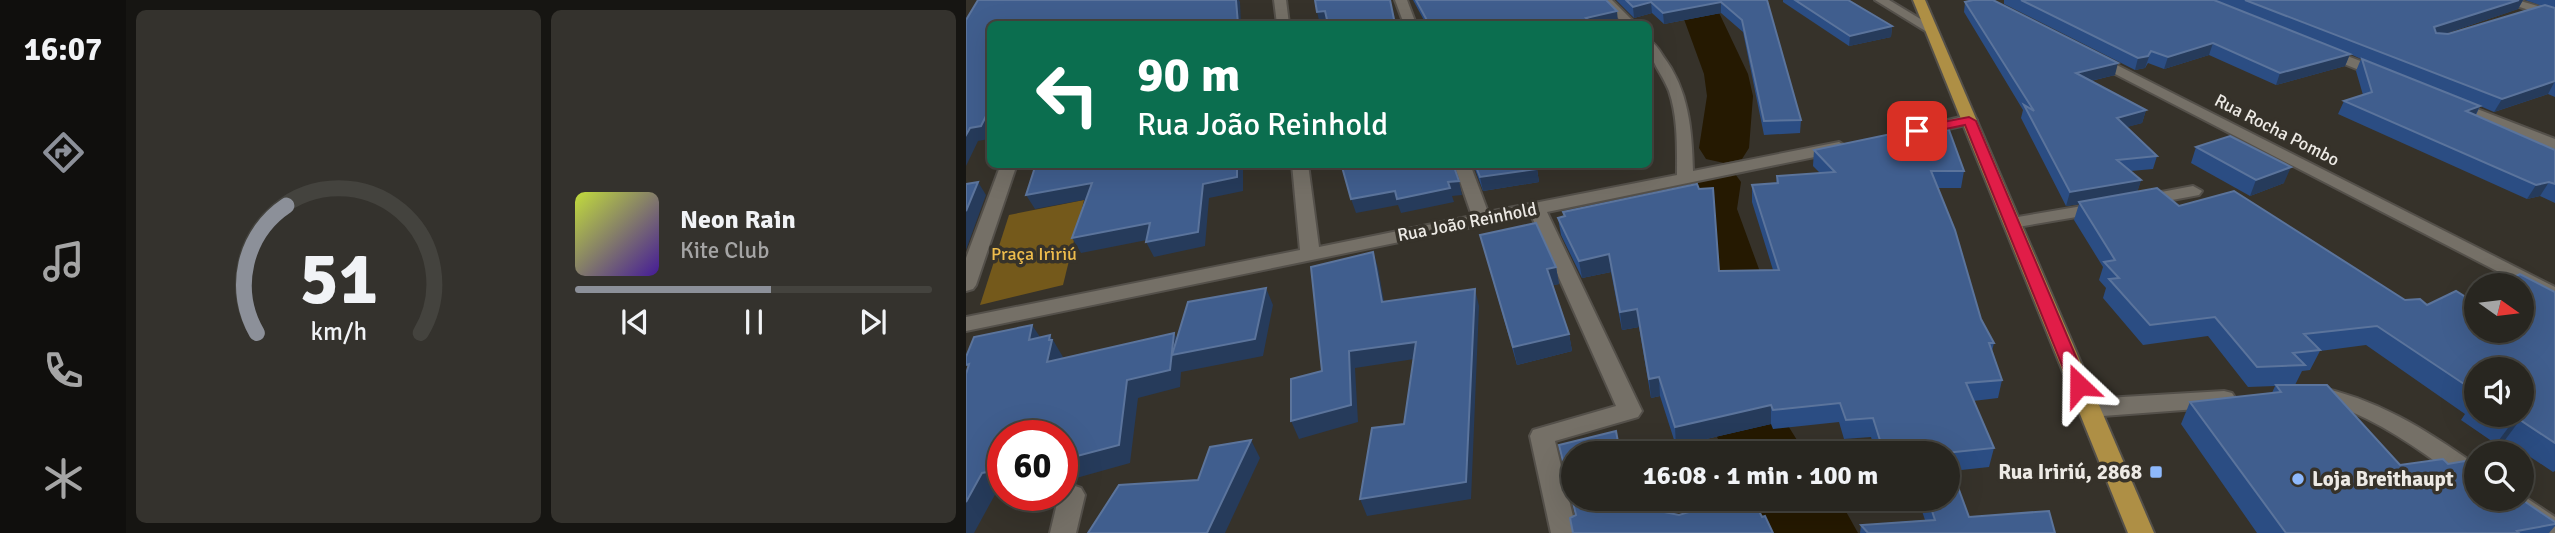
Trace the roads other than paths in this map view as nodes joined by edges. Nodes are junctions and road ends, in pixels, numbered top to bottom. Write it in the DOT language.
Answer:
graph roads {
  1 [pos="1280,0"];
  2 [pos="1401,0"];
  3 [pos="1605,0"];
  4 [pos="1881,0"];
  5 [pos="1919,0"];
  6 [pos="2505,0"];
  7 [pos="2537,10"];
  8 [pos="2555,15"];
  9 [pos="2512,18"];
  10 [pos="1283,21"];
  11 [pos="1409,21"];
  12 [pos="1627,21"];
  13 [pos="1931,29"];
  14 [pos="2312,46"];
  15 [pos="1652,49"];
  16 [pos="2085,53"];
  17 [pos="2401,83"];
  18 [pos="2440,98"];
  19 [pos="1969,121"];
  20 [pos="1904,134"];
  21 [pos="1852,144"];
  22 [pos="2555,145"];
  23 [pos="1008,168"];
  24 [pos="1300,168"];
  25 [pos="1463,168"];
  26 [pos="1735,168"];
  27 [pos="1708,173"];
  28 [pos="1685,178"];
  29 [pos="2193,191"];
  30 [pos="1537,208"];
  31 [pos="1482,219"];
  32 [pos="2012,223"];
  33 [pos="1310,254"];
  34 [pos="966,285"];
  35 [pos="2555,295"];
  36 [pos="966,324"];
  37 [pos="2288,395"];
  38 [pos="2248,397"];
  39 [pos="2088,408"];
  40 [pos="2464,470"];
  41 [pos="1068,511"];
  42 [pos="2525,511"];
  43 [pos="2555,531"];
  44 [pos="1063,533"];
  45 [pos="1564,533"];
  46 [pos="2141,533"];
  1 -- 10 [label="street"];
  2 -- 11 [label="street"];
  3 -- 12 [label="street"];
  4 -- 13 [label="street"];
  5 -- 13 [label="main road"];
  6 -- 7 [label="street"];
  7 -- 8 [label="street"];
  7 -- 9 [label="street"];
  13 -- 19 [label="main road"];
  14 -- 17 [label="street"];
  15 -- 28 [label="street"];
  16 -- 35 [label="street, Rua Rocha Pombo"];
  18 -- 22 [label="street"];
  19 -- 20 [label="street"];
  19 -- 32 [label="main road"];
  21 -- 26 [label="street, Rua João Reinhold"];
  23 -- 34 [label="street"];
  24 -- 33 [label="street"];
  25 -- 31 [label="street"];
  26 -- 27 [label="street, Rua João Reinhold"];
  27 -- 28 [label="street, Rua João Reinhold"];
  28 -- 30 [label="street, Rua João Reinhold"];
  29 -- 32 [label="street"];
  30 -- 31 [label="street, Rua João Reinhold"];
  30 -- 45 [label="street"];
  31 -- 33 [label="street, Rua João Reinhold"];
  32 -- 39 [label="main road"];
  33 -- 36 [label="street, Rua João Reinhold"];
  37 -- 40 [label="street"];
  38 -- 39 [label="street"];
  39 -- 46 [label="main road"];
  41 -- 44 [label="street"];
  42 -- 43 [label="street"];
}
